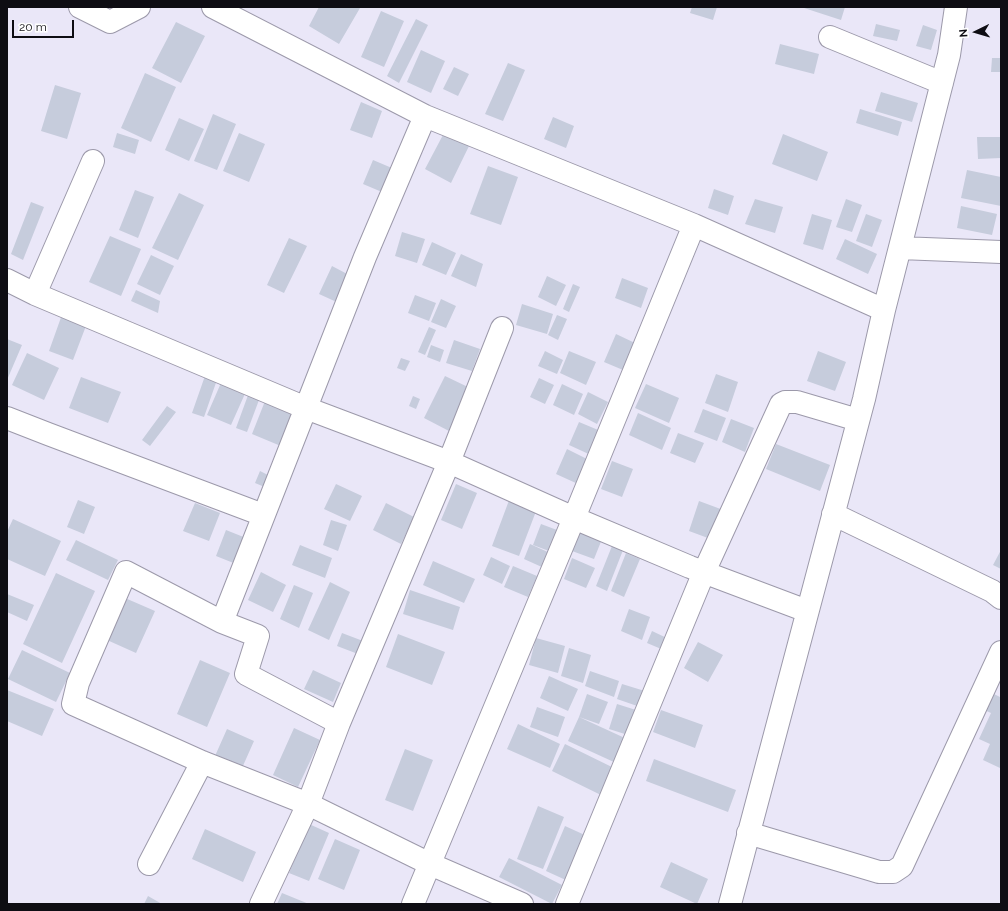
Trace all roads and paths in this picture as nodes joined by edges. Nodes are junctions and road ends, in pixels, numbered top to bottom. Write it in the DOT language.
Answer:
graph roads {
  1 [pos="80,7"];
  2 [pos="139,7"];
  3 [pos="956,7"];
  4 [pos="218,8"];
  5 [pos="830,37"];
  6 [pos="942,83"];
  7 [pos="425,116"];
  8 [pos="94,161"];
  9 [pos="694,225"];
  10 [pos="900,248"];
  11 [pos="1001,252"];
  12 [pos="7,280"];
  13 [pos="35,294"];
  14 [pos="884,310"];
  15 [pos="502,328"];
  16 [pos="306,408"];
  17 [pos="7,418"];
  18 [pos="858,420"];
  19 [pos="449,462"];
  20 [pos="833,514"];
  21 [pos="264,515"];
  22 [pos="574,518"];
  23 [pos="704,572"];
  24 [pos="1001,598"];
  25 [pos="807,611"];
  26 [pos="222,622"];
  27 [pos="1001,652"];
  28 [pos="339,723"];
  29 [pos="202,762"];
  30 [pos="308,804"];
  31 [pos="748,833"];
  32 [pos="149,864"];
  33 [pos="430,864"];
  34 [pos="261,904"];
  35 [pos="413,904"];
  36 [pos="522,904"];
  37 [pos="567,904"];
  38 [pos="730,904"];
  1 -- 2 [label="street"];
  3 -- 6 [label="street"];
  4 -- 7 [label="street"];
  5 -- 6 [label="street"];
  6 -- 10 [label="street"];
  7 -- 9 [label="street"];
  7 -- 16 [label="street"];
  8 -- 13 [label="street"];
  9 -- 14 [label="street"];
  9 -- 22 [label="street"];
  10 -- 11 [label="street"];
  10 -- 14 [label="street"];
  12 -- 13 [label="street"];
  13 -- 16 [label="street"];
  14 -- 18 [label="street"];
  15 -- 19 [label="street"];
  16 -- 19 [label="street"];
  16 -- 21 [label="street"];
  17 -- 21 [label="street"];
  18 -- 20 [label="street"];
  18 -- 23 [label="street"];
  19 -- 22 [label="street"];
  19 -- 28 [label="street"];
  20 -- 24 [label="street"];
  20 -- 25 [label="street"];
  21 -- 26 [label="street"];
  22 -- 23 [label="street"];
  22 -- 33 [label="street"];
  23 -- 25 [label="street"];
  23 -- 37 [label="street"];
  25 -- 31 [label="street"];
  26 -- 28 [label="street"];
  26 -- 29 [label="street"];
  27 -- 31 [label="street"];
  28 -- 30 [label="street"];
  29 -- 30 [label="street"];
  29 -- 32 [label="street"];
  30 -- 33 [label="street"];
  30 -- 34 [label="street"];
  31 -- 38 [label="street"];
  33 -- 35 [label="street"];
  33 -- 36 [label="street"];
}
